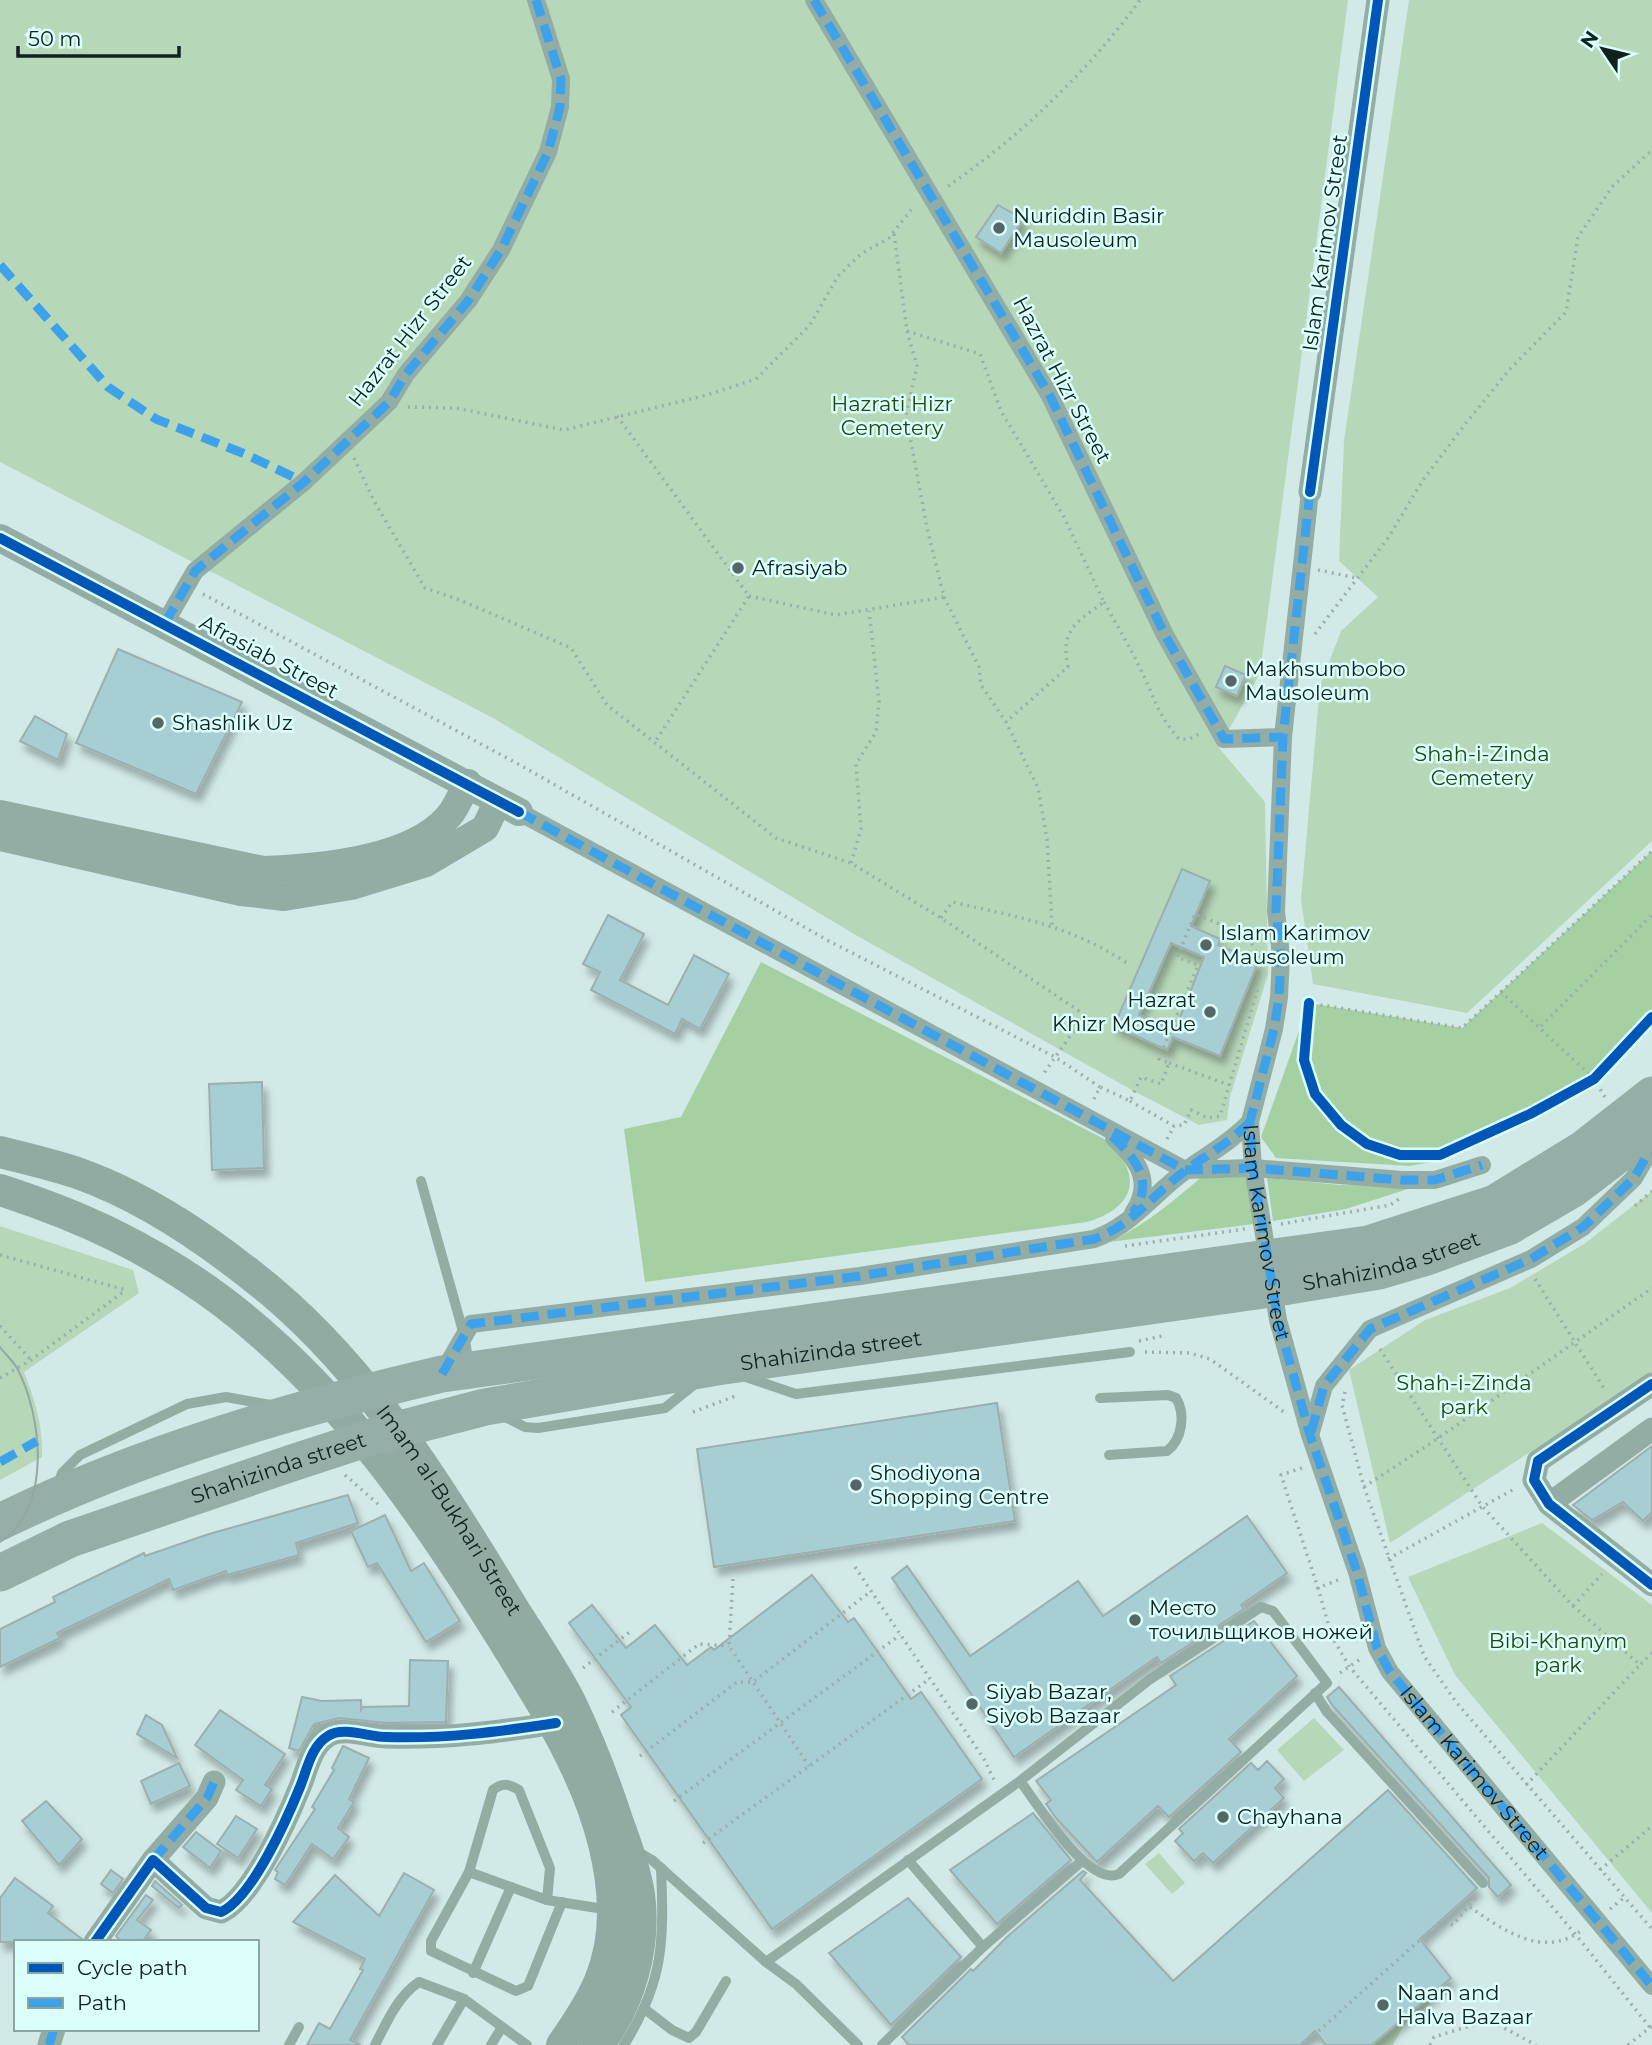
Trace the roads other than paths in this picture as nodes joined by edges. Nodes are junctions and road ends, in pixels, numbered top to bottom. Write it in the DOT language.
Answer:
graph roads {
  1 [pos="536,0"];
  2 [pos="814,0"];
  3 [pos="1378,0"];
  4 [pos="1310,492"];
  5 [pos="0,538"];
  6 [pos="164,624"];
  7 [pos="1283,737"];
  8 [pos="468,783"];
  9 [pos="509,806"];
  10 [pos="0,814"];
  11 [pos="0,837"];
  12 [pos="1652,1095"];
  13 [pos="1091,1119"];
  14 [pos="1250,1122"];
  15 [pos="1652,1129"];
  16 [pos="0,1152"];
  17 [pos="1652,1154"];
  18 [pos="1482,1165"];
  19 [pos="1253,1168"];
  20 [pos="1185,1170"];
  21 [pos="421,1181"];
  22 [pos="0,1190"];
  23 [pos="1126,1224"];
  24 [pos="1130,1352"];
  25 [pos="459,1360"];
  26 [pos="717,1367"];
  27 [pos="1652,1384"];
  28 [pos="1100,1398"];
  29 [pos="1652,1429"];
  30 [pos="1310,1435"];
  31 [pos="1109,1455"];
  32 [pos="54,1497"];
  33 [pos="1549,1504"];
  34 [pos="0,1522"];
  35 [pos="449,1529"];
  36 [pos="70,1539"];
  37 [pos="0,1573"];
  38 [pos="1652,1585"];
  39 [pos="524,1650"];
  40 [pos="1315,1693"];
  41 [pos="556,1723"];
  42 [pos="1020,1781"];
  43 [pos="214,1782"];
  44 [pos="626,1845"];
  45 [pos="153,1860"];
  46 [pos="908,1860"];
  47 [pos="1082,1861"];
  48 [pos="661,1868"];
  49 [pos="469,1872"];
  50 [pos="1483,1883"];
  51 [pos="511,1887"];
  52 [pos="547,1899"];
  53 [pos="562,1902"];
  54 [pos="613,1911"];
  55 [pos="96,1940"];
  56 [pos="984,1947"];
  57 [pos="766,1962"];
  58 [pos="473,1973"];
  59 [pos="726,1981"];
  60 [pos="1652,1986"];
  61 [pos="464,1999"];
  62 [pos="646,2010"];
  63 [pos="299,2027"];
  64 [pos="502,2027"];
  65 [pos="613,2041"];
  66 [pos="289,2045"];
  67 [pos="375,2045"];
  68 [pos="438,2045"];
  69 [pos="491,2045"];
  70 [pos="527,2045"];
  71 [pos="562,2045"];
  72 [pos="858,2045"];
  73 [pos="882,2045"];
  1 -- 6 [label="street, Hazrat Hizr Street"];
  2 -- 7 [label="street, Hazrat Hizr Street"];
  3 -- 4 [label="street, Islam Karimov Street"];
  4 -- 7 [label="street, Islam Karimov Street"];
  5 -- 6 [label="street, Afrasiab Street"];
  6 -- 8 [label="street, Afrasiab Street"];
  7 -- 14 [label="street, Islam Karimov Street"];
  8 -- 9 [label="street, Afrasiab Street"];
  8 -- 10 [label="street"];
  9 -- 11 [label="street"];
  9 -- 13 [label="street"];
  12 -- 25 [label="main road, Shahizinda street"];
  13 -- 20 [label="street"];
  13 -- 23 [label="street"];
  14 -- 19 [label="street, Islam Karimov Street"];
  14 -- 20 [label="street"];
  15 -- 26 [label="main road, Shahizinda street"];
  16 -- 35 [label="main road, Imam al-Bukhari Street"];
  17 -- 30 [label="street"];
  18 -- 19 [label="street"];
  19 -- 20 [label="street"];
  19 -- 30 [label="street, Islam Karimov Street"];
  20 -- 23 [label="street"];
  21 -- 25 [label="lane"];
  22 -- 35 [label="main road, Imam al-Bukhari Street"];
  23 -- 25 [label="street"];
  24 -- 26 [label="lane"];
  25 -- 32 [label="main road, Shahizinda street"];
  26 -- 36 [label="main road, Shahizinda street"];
  27 -- 33 [label="street"];
  28 -- 31 [label="lane"];
  29 -- 33 [label="street"];
  30 -- 60 [label="street, Islam Karimov Street"];
  32 -- 34 [label="main road, Shahizinda street"];
  32 -- 36 [label="main road"];
  33 -- 38 [label="street"];
  35 -- 39 [label="main road, Imam al-Bukhari Street"];
  36 -- 37 [label="main road, Shahizinda street"];
  39 -- 41 [label="main road, Imam al-Bukhari Street"];
  39 -- 44 [label="main road, Imam al-Bukhari Street"];
  40 -- 42 [label="lane"];
  40 -- 47 [label="lane"];
  40 -- 50 [label="lane"];
  41 -- 45 [label="street"];
  41 -- 54 [label="main road, Imam al-Bukhari Street"];
  42 -- 46 [label="lane"];
  42 -- 47 [label="lane"];
  43 -- 45 [label="street"];
  44 -- 48 [label="lane"];
  44 -- 65 [label="main road, Imam al-Bukhari Street"];
  45 -- 55 [label="street"];
  46 -- 56 [label="lane"];
  46 -- 57 [label="lane"];
  47 -- 56 [label="lane"];
  48 -- 57 [label="lane"];
  48 -- 62 [label="lane"];
  49 -- 51 [label="lane"];
  49 -- 52 [label="lane"];
  49 -- 58 [label="lane"];
  51 -- 52 [label="lane"];
  51 -- 58 [label="lane"];
  52 -- 53 [label="lane"];
  53 -- 54 [label="lane"];
  53 -- 58 [label="lane"];
  54 -- 71 [label="main road, Imam al-Bukhari Street"];
  56 -- 73 [label="lane"];
  57 -- 72 [label="lane"];
  59 -- 62 [label="lane"];
  61 -- 64 [label="lane"];
  61 -- 67 [label="lane"];
  61 -- 68 [label="lane"];
  62 -- 65 [label="lane"];
  63 -- 66 [label="lane"];
  64 -- 69 [label="lane"];
  64 -- 70 [label="lane"];
}
